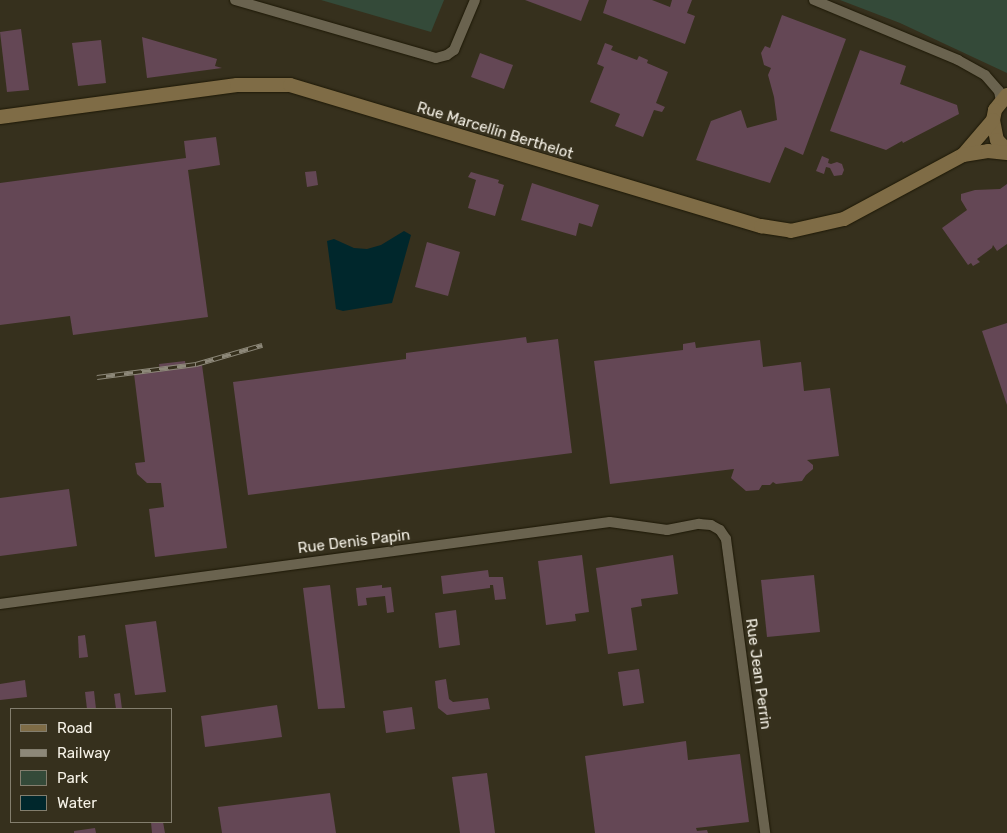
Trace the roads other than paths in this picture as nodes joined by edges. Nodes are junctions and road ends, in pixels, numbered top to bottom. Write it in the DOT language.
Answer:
graph roads {
  1 [pos="235,0"];
  2 [pos="475,0"];
  3 [pos="814,0"];
  4 [pos="1004,98"];
  5 [pos="0,117"];
  6 [pos="993,120"];
  7 [pos="1007,151"];
  8 [pos="963,154"];
  9 [pos="711,525"];
  10 [pos="0,604"];
  11 [pos="764,833"];
  1 -- 2 [label="street"];
  3 -- 4 [label="street"];
  4 -- 6 [label="street, Rue Marcellin Berthelot"];
  5 -- 8 [label="street, Rue Marcellin Berthelot"];
  6 -- 7 [label="street"];
  6 -- 8 [label="street, Rue Marcellin Berthelot"];
  7 -- 8 [label="street, Rue Marcellin Berthelot"];
  9 -- 10 [label="street, Rue Denis Papin"];
  9 -- 11 [label="street, Rue Jean Perrin"];
}
